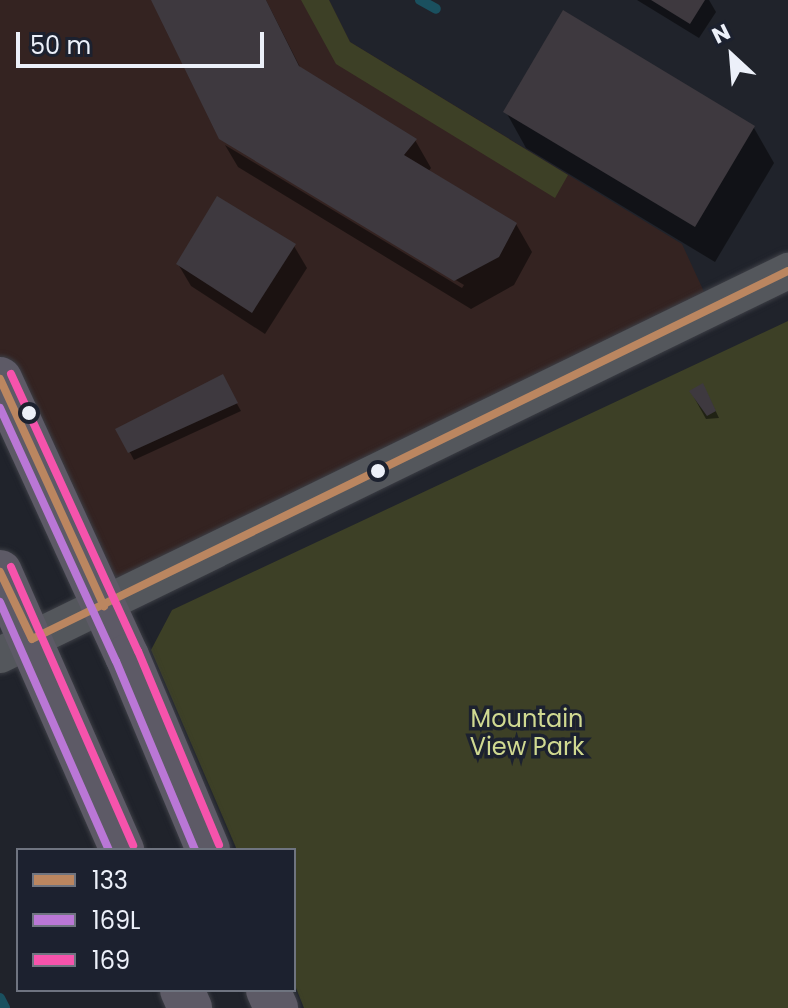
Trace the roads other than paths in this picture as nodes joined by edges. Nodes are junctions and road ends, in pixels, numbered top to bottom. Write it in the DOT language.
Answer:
graph roads {
  1 [pos="788,271"];
  2 [pos="0,379"];
  3 [pos="0,572"];
  4 [pos="104,606"];
  5 [pos="16,647"];
  6 [pos="121,848"];
  7 [pos="207,848"];
  1 -- 4 [label="street"];
  2 -- 4 [label="main road"];
  3 -- 5 [label="main road"];
  4 -- 5 [label="street"];
  4 -- 7 [label="main road"];
  5 -- 6 [label="main road"];
}
